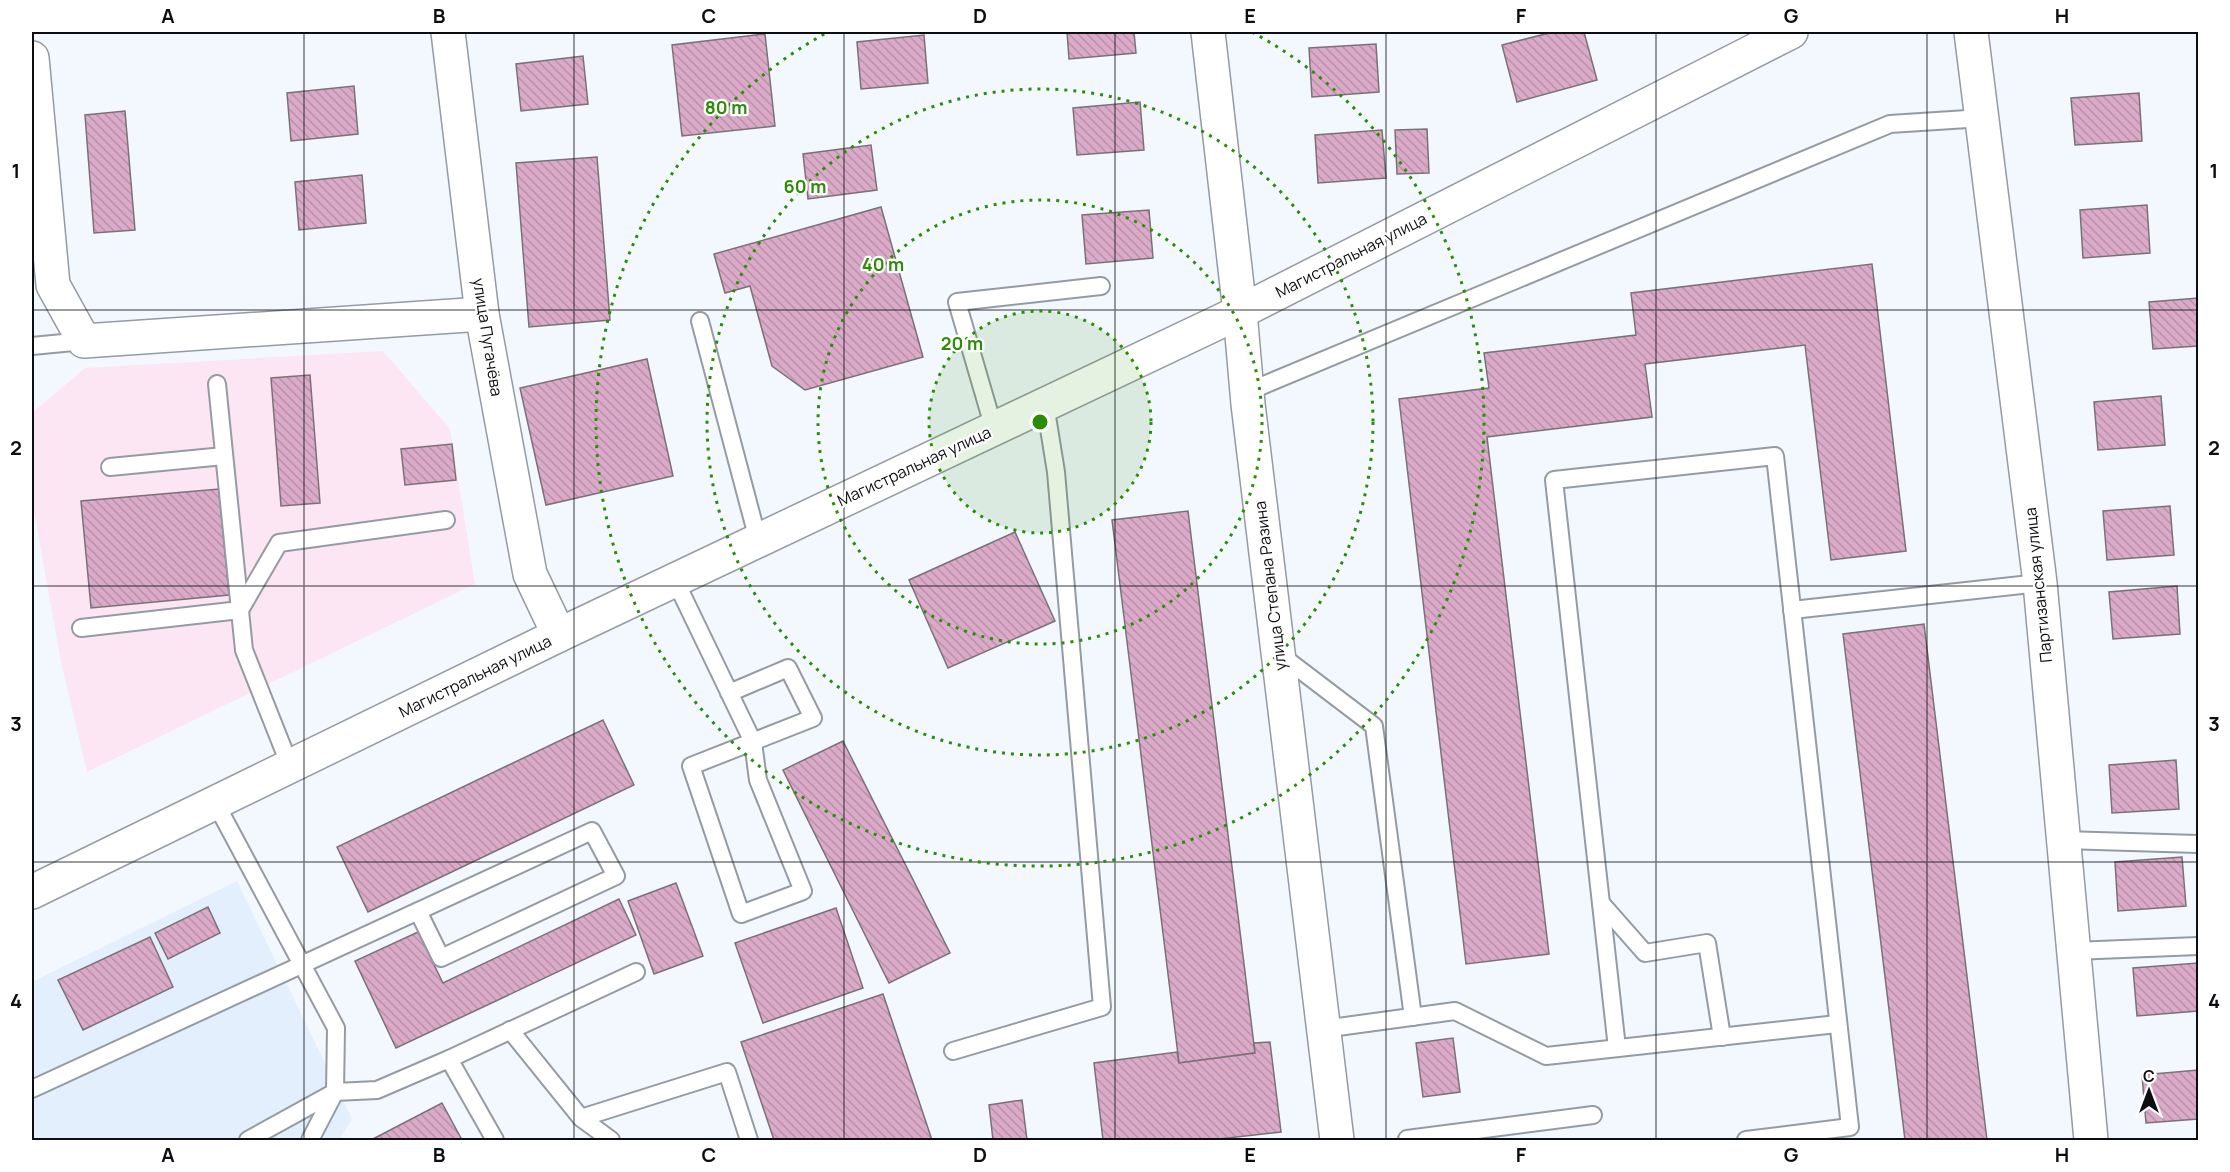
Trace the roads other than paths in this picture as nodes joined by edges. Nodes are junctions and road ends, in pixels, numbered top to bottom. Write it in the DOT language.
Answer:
graph roads {
  1 [pos="448,32"];
  2 [pos="1208,32"];
  3 [pos="1791,32"];
  4 [pos="1971,32"];
  5 [pos="32,58"];
  6 [pos="1983,118"];
  7 [pos="1101,286"];
  8 [pos="1240,312"];
  9 [pos="482,314"];
  10 [pos="700,321"];
  11 [pos="84,341"];
  12 [pos="32,346"];
  13 [pos="217,384"];
  14 [pos="1247,392"];
  15 [pos="1045,404"];
  16 [pos="994,429"];
  17 [pos="224,456"];
  18 [pos="110,467"];
  19 [pos="446,520"];
  20 [pos="758,540"];
  21 [pos="675,580"];
  22 [pos="2040,583"];
  23 [pos="240,610"];
  24 [pos="1792,610"];
  25 [pos="81,627"];
  26 [pos="559,635"];
  27 [pos="1277,652"];
  28 [pos="729,693"];
  29 [pos="753,742"];
  30 [pos="290,766"];
  31 [pos="215,802"];
  32 [pos="2063,840"];
  33 [pos="2199,844"];
  34 [pos="32,892"];
  35 [pos="1601,903"];
  36 [pos="418,910"];
  37 [pos="2199,946"];
  38 [pos="2073,951"];
  39 [pos="302,964"];
  40 [pos="636,972"];
  41 [pos="1413,1017"];
  42 [pos="1837,1024"];
  43 [pos="1323,1029"];
  44 [pos="510,1030"];
  45 [pos="1722,1037"];
  46 [pos="1617,1048"];
  47 [pos="953,1052"];
  48 [pos="448,1059"];
  49 [pos="32,1089"];
  50 [pos="335,1092"];
  51 [pos="1593,1114"];
  52 [pos="581,1118"];
  53 [pos="248,1140"];
  54 [pos="310,1140"];
  55 [pos="495,1140"];
  56 [pos="610,1140"];
  57 [pos="749,1140"];
  58 [pos="1337,1140"];
  59 [pos="1407,1140"];
  60 [pos="1746,1140"];
  61 [pos="2091,1140"];
  1 -- 9 [label="street, улица Пугачёва"];
  2 -- 8 [label="street, улица Степана Разина"];
  3 -- 8 [label="street, Магистральная улица"];
  4 -- 6 [label="street, Партизанская улица"];
  5 -- 11 [label="street"];
  6 -- 14 [label="lane"];
  6 -- 22 [label="street, Партизанская улица"];
  7 -- 16 [label="lane"];
  8 -- 14 [label="street, улица Степана Разина"];
  8 -- 15 [label="street, Магистральная улица"];
  9 -- 11 [label="street"];
  9 -- 26 [label="street, улица Пугачёва"];
  10 -- 20 [label="lane"];
  11 -- 12 [label="lane"];
  13 -- 17 [label="lane"];
  14 -- 27 [label="street, улица Степана Разина"];
  15 -- 16 [label="street, Магистральная улица"];
  15 -- 47 [label="lane"];
  16 -- 20 [label="street, Магистральная улица"];
  17 -- 18 [label="lane"];
  17 -- 23 [label="lane"];
  19 -- 23 [label="lane"];
  20 -- 21 [label="street, Магистральная улица"];
  21 -- 26 [label="street, Магистральная улица"];
  21 -- 28 [label="lane"];
  22 -- 24 [label="lane"];
  22 -- 32 [label="street, Партизанская улица"];
  23 -- 25 [label="lane"];
  23 -- 30 [label="lane"];
  24 -- 35 [label="lane"];
  24 -- 42 [label="lane"];
  26 -- 30 [label="street, Магистральная улица"];
  27 -- 41 [label="lane"];
  27 -- 43 [label="street, улица Степана Разина"];
  28 -- 29 [label="lane"];
  28 -- 29 [label="lane"];
  29 -- 29 [label="lane"];
  30 -- 31 [label="street, Магистральная улица"];
  31 -- 34 [label="street, Магистральная улица"];
  31 -- 39 [label="lane"];
  32 -- 33 [label="lane"];
  32 -- 38 [label="street, Партизанская улица"];
  35 -- 45 [label="lane"];
  35 -- 46 [label="lane"];
  36 -- 36 [label="lane"];
  36 -- 39 [label="lane"];
  37 -- 38 [label="lane"];
  38 -- 61 [label="street, Партизанская улица"];
  39 -- 49 [label="lane"];
  39 -- 50 [label="lane"];
  40 -- 44 [label="lane"];
  41 -- 43 [label="lane"];
  41 -- 46 [label="lane"];
  42 -- 45 [label="lane"];
  42 -- 60 [label="lane"];
  43 -- 58 [label="street, улица Степана Разина"];
  44 -- 48 [label="lane"];
  44 -- 52 [label="lane"];
  45 -- 46 [label="lane"];
  48 -- 50 [label="lane"];
  48 -- 55 [label="lane"];
  50 -- 53 [label="lane"];
  50 -- 54 [label="lane"];
  51 -- 59 [label="lane"];
  52 -- 56 [label="lane"];
  52 -- 57 [label="lane"];
}
